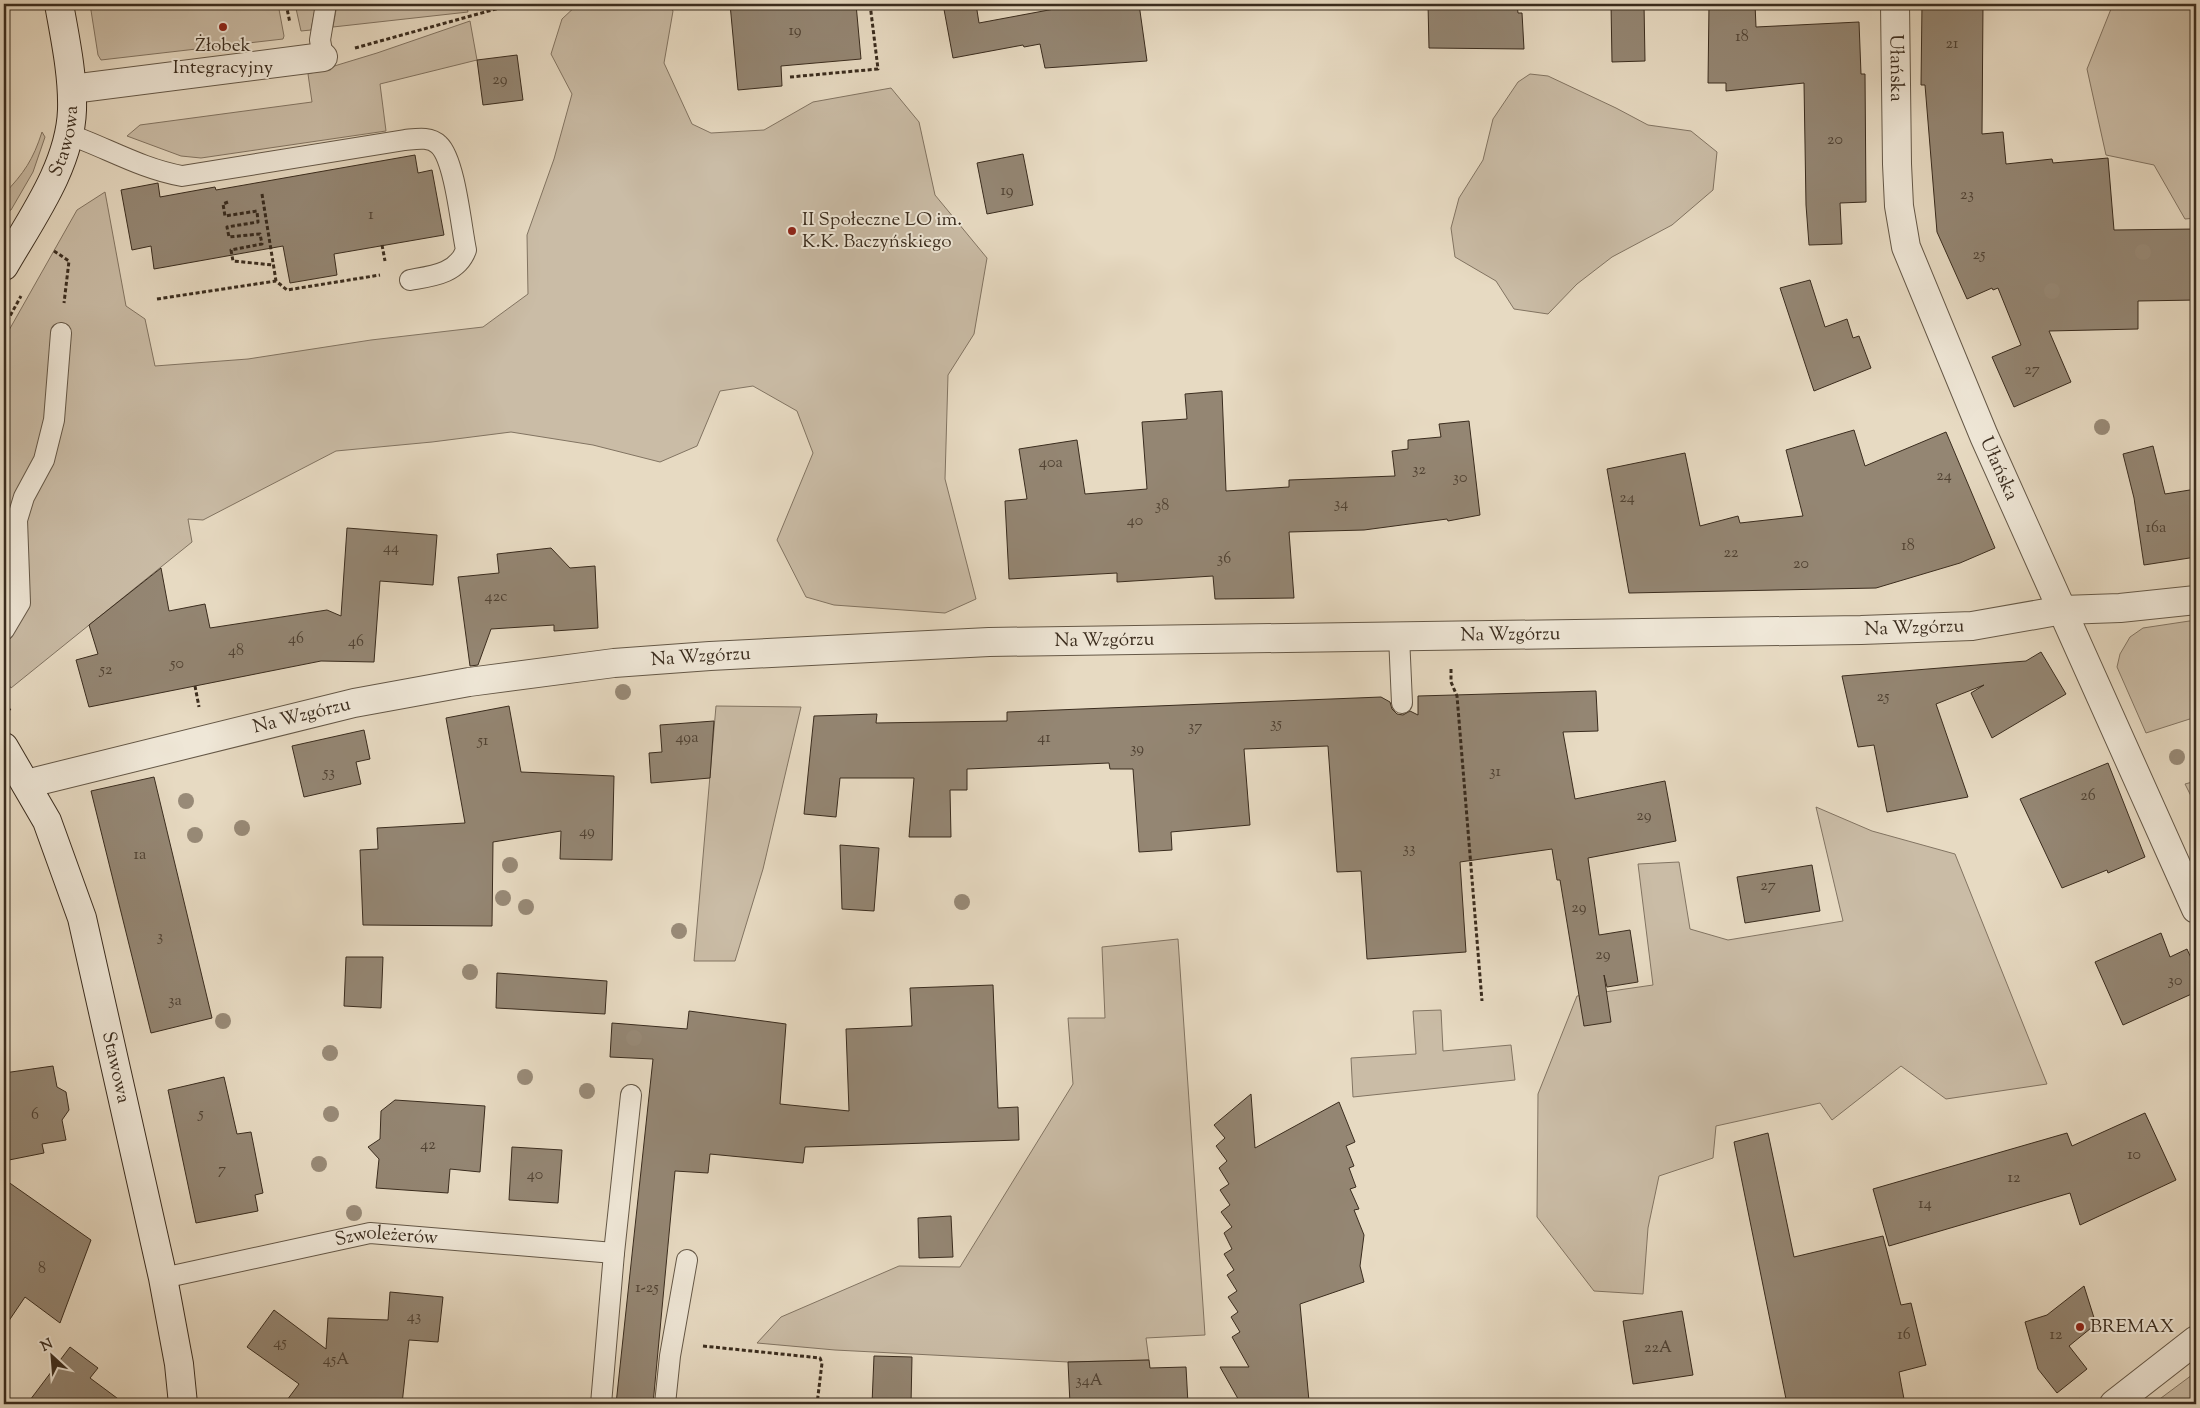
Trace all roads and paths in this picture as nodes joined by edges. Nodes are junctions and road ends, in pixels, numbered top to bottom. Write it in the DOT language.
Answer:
graph roads {
  1 [pos="59,4"];
  2 [pos="326,4"];
  3 [pos="514,4"];
  4 [pos="870,4"];
  5 [pos="1895,4"];
  6 [pos="323,57"];
  7 [pos="790,77"];
  8 [pos="72,89"];
  9 [pos="68,134"];
  10 [pos="261,188"];
  11 [pos="230,201"];
  12 [pos="48,247"];
  13 [pos="273,265"];
  14 [pos="4,266"];
  15 [pos="410,280"];
  16 [pos="276,281"];
  17 [pos="156,299"];
  18 [pos="61,333"];
  19 [pos="2196,600"];
  20 [pos="2062,610"];
  21 [pos="4,630"];
  22 [pos="1399,636"];
  23 [pos="195,686"];
  24 [pos="1457,696"];
  25 [pos="1402,703"];
  26 [pos="200,711"];
  27 [pos="4,747"];
  28 [pos="26,784"];
  29 [pos="2196,909"];
  30 [pos="1482,1001"];
  31 [pos="631,1095"];
  32 [pos="614,1253"];
  33 [pos="687,1260"];
  34 [pos="163,1278"];
  35 [pos="2196,1340"];
  36 [pos="672,1342"];
  37 [pos="183,1404"];
  38 [pos="601,1404"];
  39 [pos="665,1404"];
  40 [pos="817,1404"];
  41 [pos="2114,1404"];
  1 -- 8 [label="street, Stawowa"];
  2 -- 6 [label="lane"];
  3 -- 6 [label="path"];
  4 -- 7 [label="path"];
  5 -- 20 [label="street, Ułańska"];
  6 -- 8 [label="street"];
  8 -- 9 [label="street, Stawowa"];
  9 -- 14 [label="street, Stawowa"];
  9 -- 15 [label="lane"];
  10 -- 13 [label="path"];
  11 -- 13 [label="path"];
  12 -- 18 [label="path"];
  13 -- 16 [label="path"];
  15 -- 16 [label="path"];
  16 -- 17 [label="path"];
  18 -- 21 [label="lane"];
  19 -- 20 [label="street, Na Wzgórzu"];
  20 -- 22 [label="street, Na Wzgórzu"];
  20 -- 29 [label="street, Ułańska"];
  22 -- 25 [label="lane"];
  22 -- 28 [label="street, Na Wzgórzu"];
  23 -- 26 [label="path"];
  24 -- 30 [label="path"];
  27 -- 28 [label="street, Stawowa"];
  28 -- 34 [label="street, Stawowa"];
  31 -- 32 [label="lane"];
  32 -- 34 [label="lane, Szwoleżerów"];
  32 -- 38 [label="lane"];
  33 -- 36 [label="lane"];
  34 -- 37 [label="street, Stawowa"];
  35 -- 41 [label="street"];
  36 -- 39 [label="lane"];
  36 -- 40 [label="path"];
}
